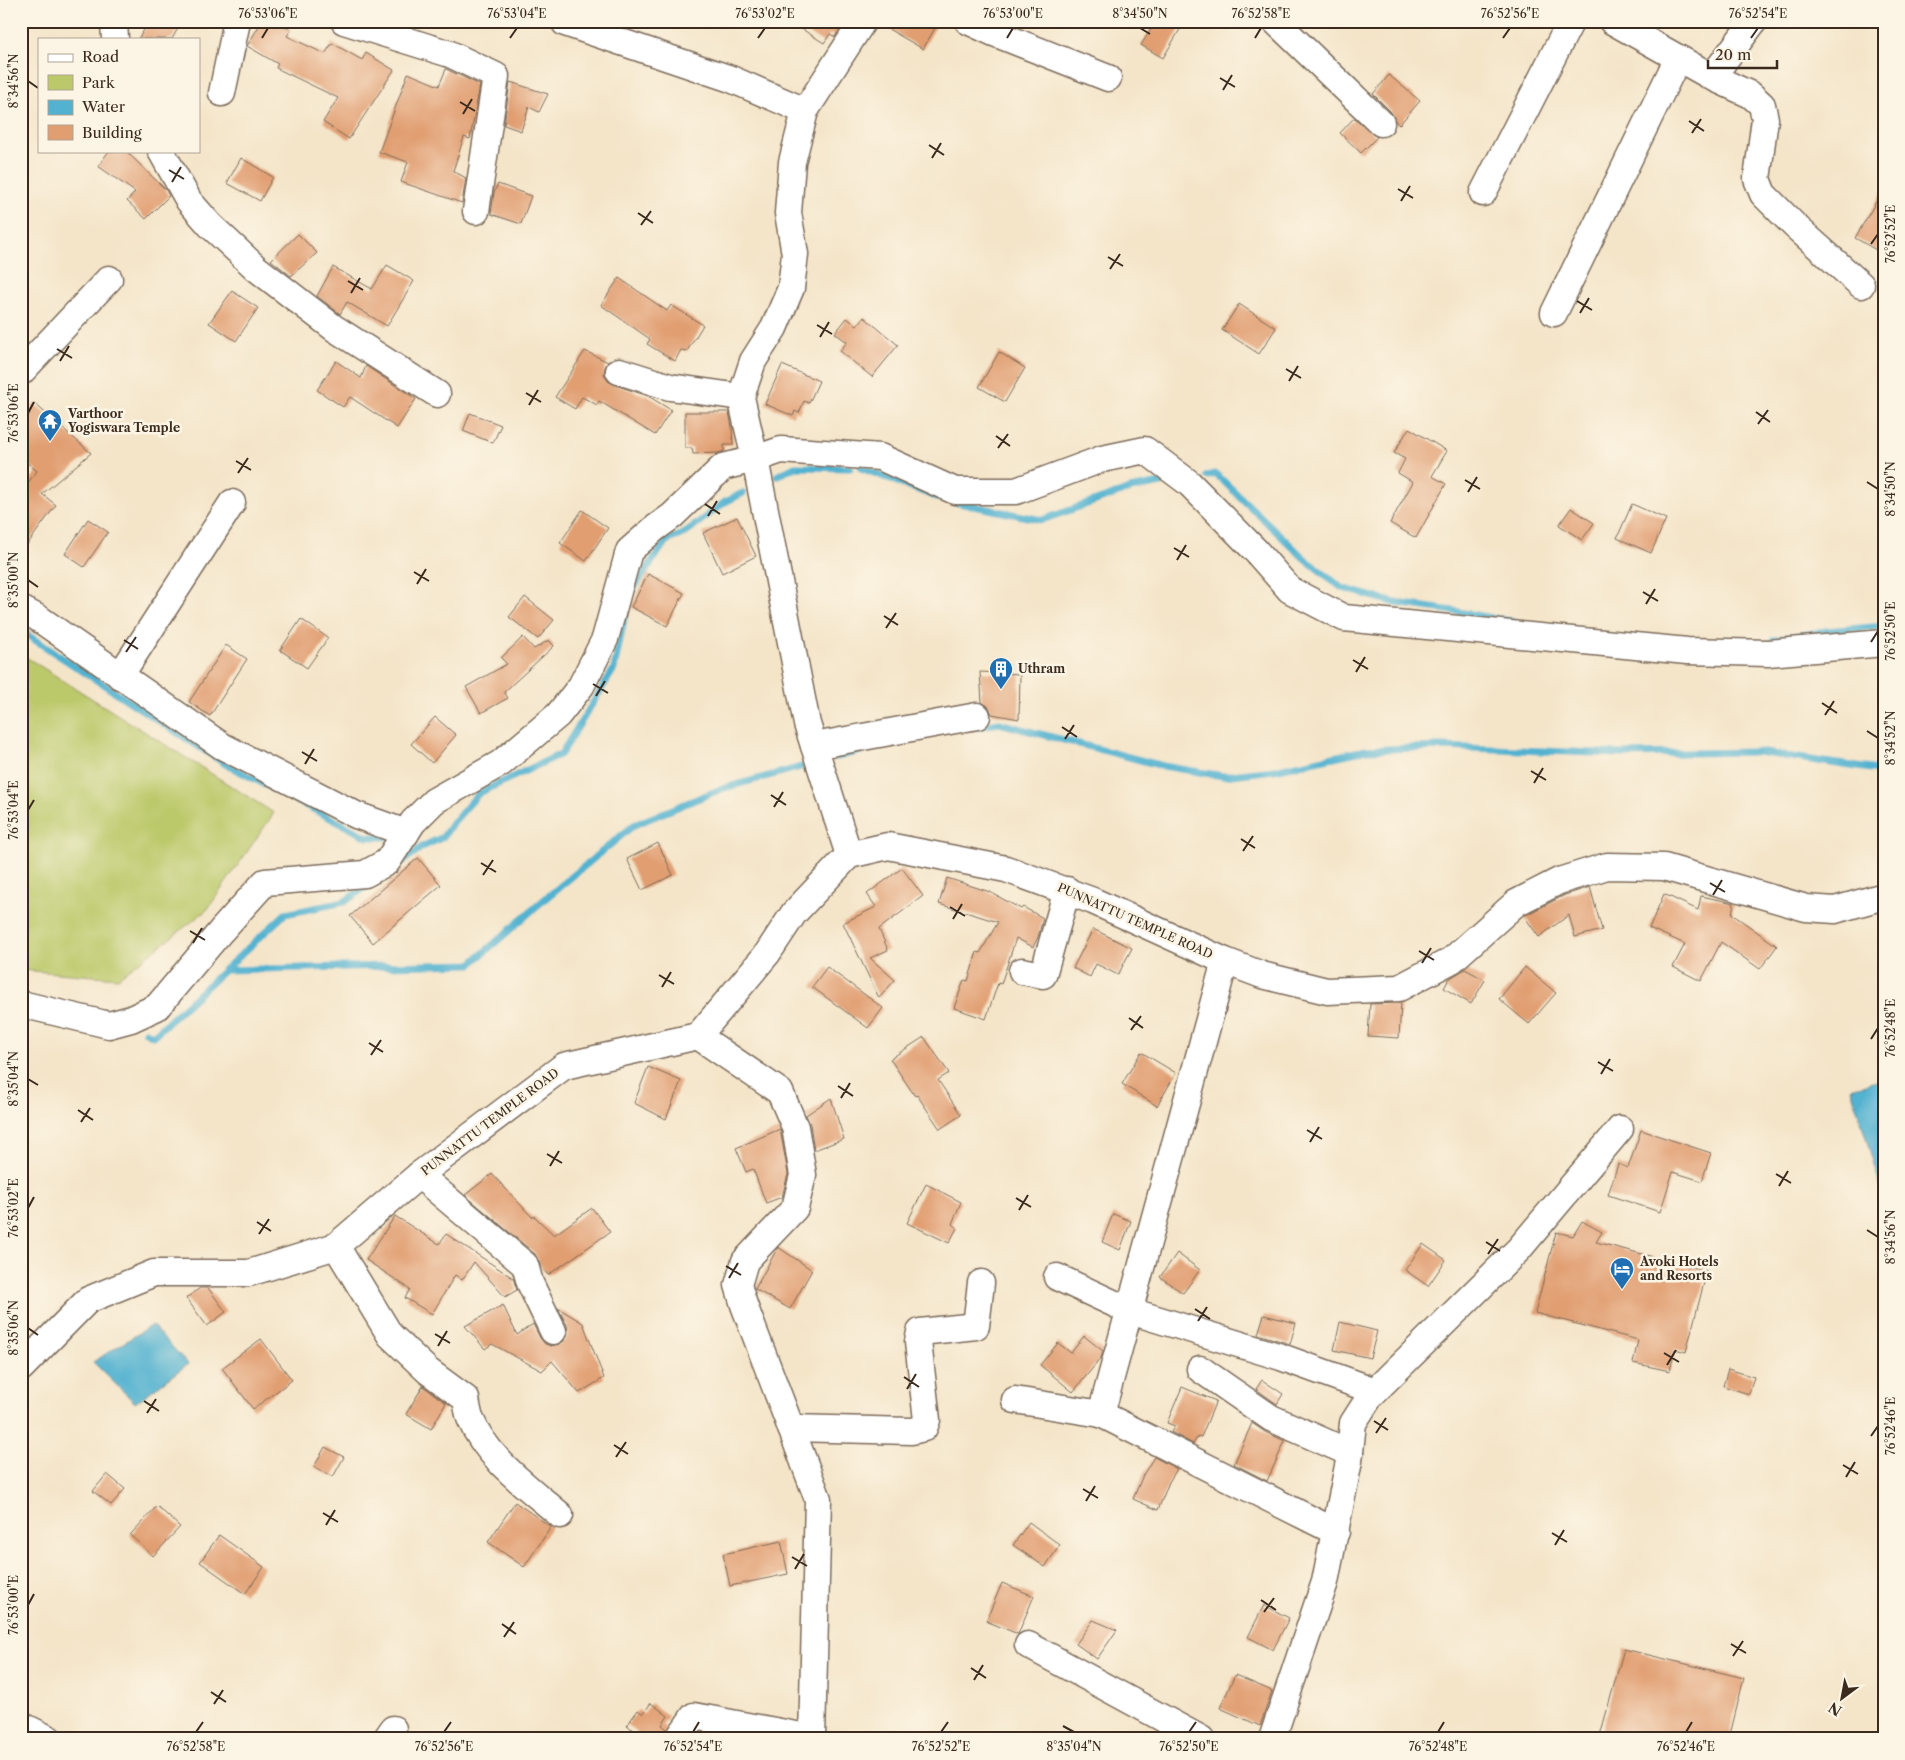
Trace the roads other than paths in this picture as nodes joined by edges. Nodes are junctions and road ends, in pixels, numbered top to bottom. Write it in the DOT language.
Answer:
graph roads {
  1 [pos="114,21"];
  2 [pos="237,21"];
  3 [pos="344,21"];
  4 [pos="863,21"];
  5 [pos="968,21"];
  6 [pos="1275,21"];
  7 [pos="1571,21"];
  8 [pos="1612,21"];
  9 [pos="1754,21"];
  10 [pos="565,23"];
  11 [pos="115,38"];
  12 [pos="1678,58"];
  13 [pos="1712,77"];
  14 [pos="1108,78"];
  15 [pos="222,93"];
  16 [pos="805,111"];
  17 [pos="1381,123"];
  18 [pos="161,152"];
  19 [pos="1483,193"];
  20 [pos="476,211"];
  21 [pos="109,279"];
  22 [pos="1862,285"];
  23 [pos="1554,313"];
  24 [pos="619,371"];
  25 [pos="21,372"];
  26 [pos="437,394"];
  27 [pos="741,397"];
  28 [pos="756,459"];
  29 [pos="232,503"];
  30 [pos="21,609"];
  31 [pos="1884,643"];
  32 [pos="120,676"];
  33 [pos="977,716"];
  34 [pos="814,746"];
  35 [pos="406,833"];
  36 [pos="849,855"];
  37 [pos="1067,890"];
  38 [pos="1884,896"];
  39 [pos="1225,961"];
  40 [pos="1022,971"];
  41 [pos="21,1004"];
  42 [pos="698,1036"];
  43 [pos="1620,1129"];
  44 [pos="419,1176"];
  45 [pos="336,1246"];
  46 [pos="1057,1277"];
  47 [pos="980,1283"];
  48 [pos="1130,1311"];
  49 [pos="553,1332"];
  50 [pos="21,1368"];
  51 [pos="1200,1369"];
  52 [pos="1375,1391"];
  53 [pos="1015,1400"];
  54 [pos="1101,1414"];
  55 [pos="791,1428"];
  56 [pos="1350,1454"];
  57 [pos="560,1515"];
  58 [pos="1336,1532"];
  59 [pos="1028,1645"];
  60 [pos="21,1725"];
  61 [pos="49,1739"];
  62 [pos="678,1739"];
  63 [pos="812,1739"];
  64 [pos="1201,1739"];
  65 [pos="1272,1739"];
  1 -- 11 [label="street"];
  2 -- 15 [label="street"];
  3 -- 20 [label="street"];
  4 -- 16 [label="street"];
  5 -- 14 [label="street"];
  6 -- 17 [label="street"];
  7 -- 19 [label="street"];
  8 -- 12 [label="street"];
  9 -- 13 [label="street"];
  10 -- 16 [label="street"];
  12 -- 13 [label="street"];
  12 -- 23 [label="street"];
  13 -- 22 [label="street"];
  16 -- 27 [label="street"];
  18 -- 26 [label="street"];
  21 -- 25 [label="street"];
  24 -- 27 [label="street"];
  27 -- 28 [label="street"];
  28 -- 31 [label="street"];
  28 -- 34 [label="street"];
  28 -- 35 [label="street"];
  29 -- 32 [label="street"];
  30 -- 32 [label="street"];
  32 -- 35 [label="street"];
  33 -- 34 [label="street"];
  34 -- 36 [label="street"];
  35 -- 41 [label="street"];
  36 -- 37 [label="street, PUNNATTU TEMPLE ROAD"];
  36 -- 42 [label="street"];
  37 -- 39 [label="street, PUNNATTU TEMPLE ROAD"];
  37 -- 40 [label="street"];
  38 -- 39 [label="street, PUNNATTU TEMPLE ROAD"];
  39 -- 48 [label="street"];
  42 -- 44 [label="street, PUNNATTU TEMPLE ROAD"];
  42 -- 55 [label="street"];
  43 -- 52 [label="street"];
  44 -- 45 [label="street, PUNNATTU TEMPLE ROAD"];
  44 -- 49 [label="street"];
  45 -- 50 [label="street, PUNNATTU TEMPLE ROAD"];
  45 -- 57 [label="street"];
  46 -- 48 [label="street"];
  47 -- 55 [label="street"];
  48 -- 52 [label="street"];
  48 -- 54 [label="street"];
  51 -- 56 [label="street"];
  52 -- 56 [label="street"];
  53 -- 54 [label="street"];
  54 -- 58 [label="street"];
  55 -- 63 [label="street"];
  56 -- 58 [label="street"];
  58 -- 65 [label="street"];
  59 -- 64 [label="street"];
  60 -- 61 [label="street"];
  62 -- 63 [label="street"];
}
